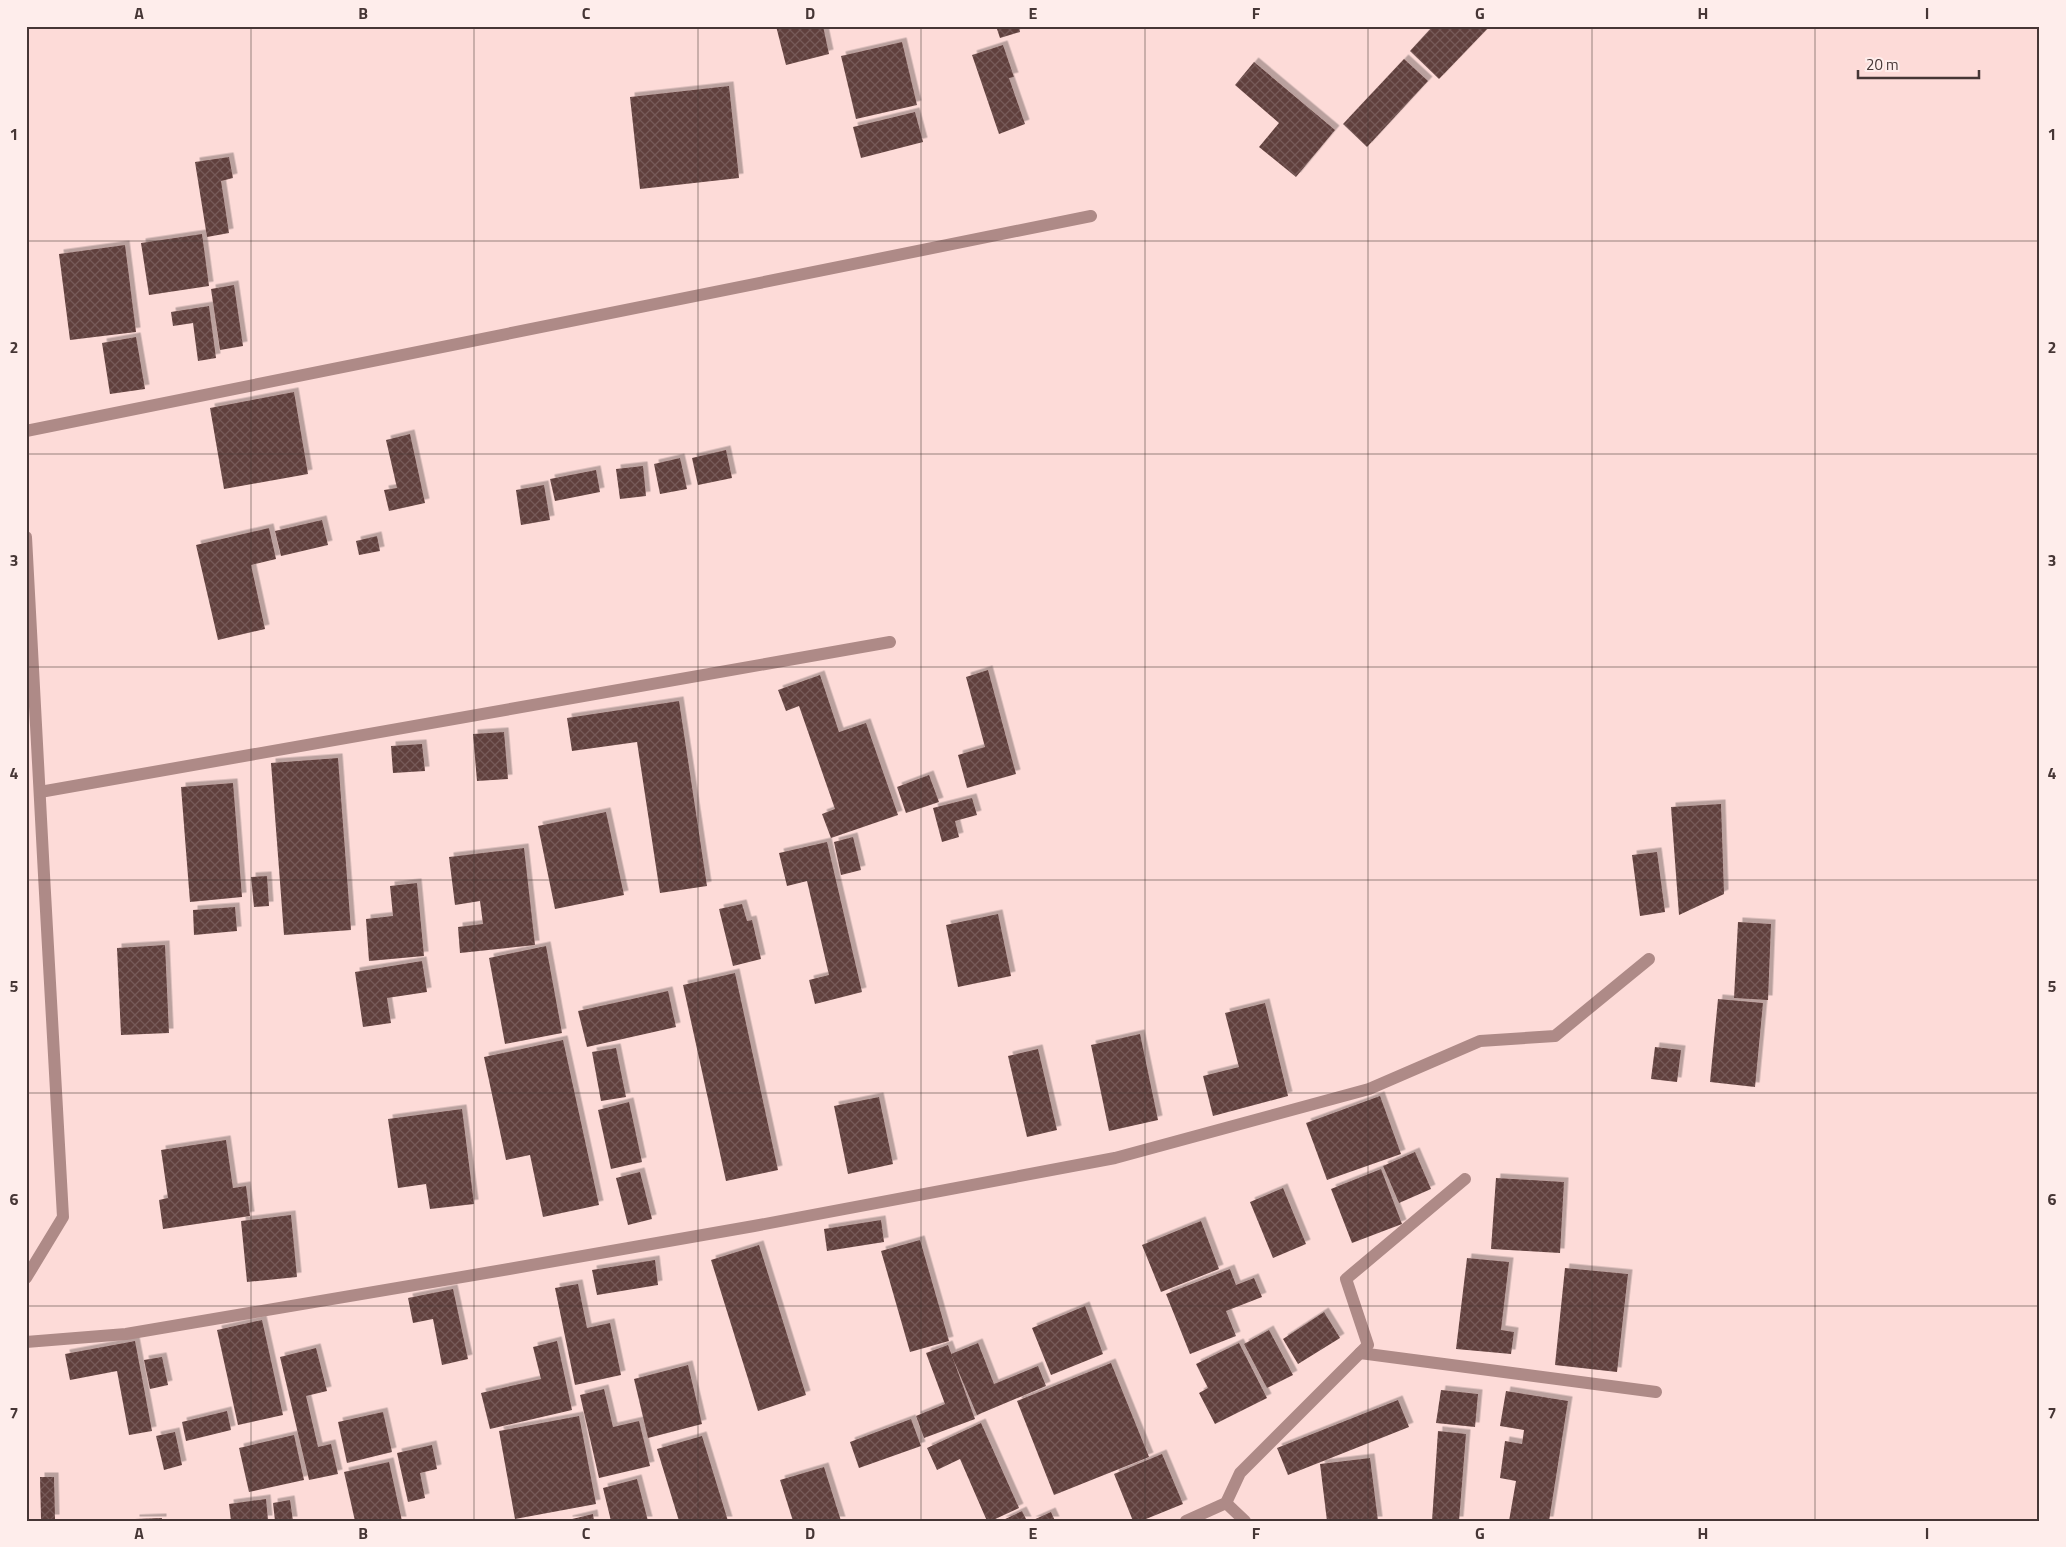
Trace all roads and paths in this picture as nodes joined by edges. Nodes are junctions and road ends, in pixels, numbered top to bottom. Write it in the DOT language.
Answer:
graph roads {
  1 [pos="1091,216"];
  2 [pos="26,431"];
  3 [pos="26,536"];
  4 [pos="890,642"];
  5 [pos="30,685"];
  6 [pos="40,792"];
  7 [pos="1650,959"];
  8 [pos="1465,1179"];
  9 [pos="26,1278"];
  10 [pos="26,1342"];
  11 [pos="1360,1353"];
  12 [pos="1656,1392"];
  13 [pos="1226,1503"];
  14 [pos="1186,1521"];
  15 [pos="1245,1521"];
  1 -- 2 [label="street"];
  3 -- 5 [label="street"];
  4 -- 6 [label="street"];
  5 -- 6 [label="street"];
  6 -- 9 [label="street"];
  7 -- 10 [label="street"];
  8 -- 11 [label="street"];
  11 -- 12 [label="street"];
  11 -- 13 [label="street"];
  13 -- 14 [label="street"];
  13 -- 15 [label="street"];
}
